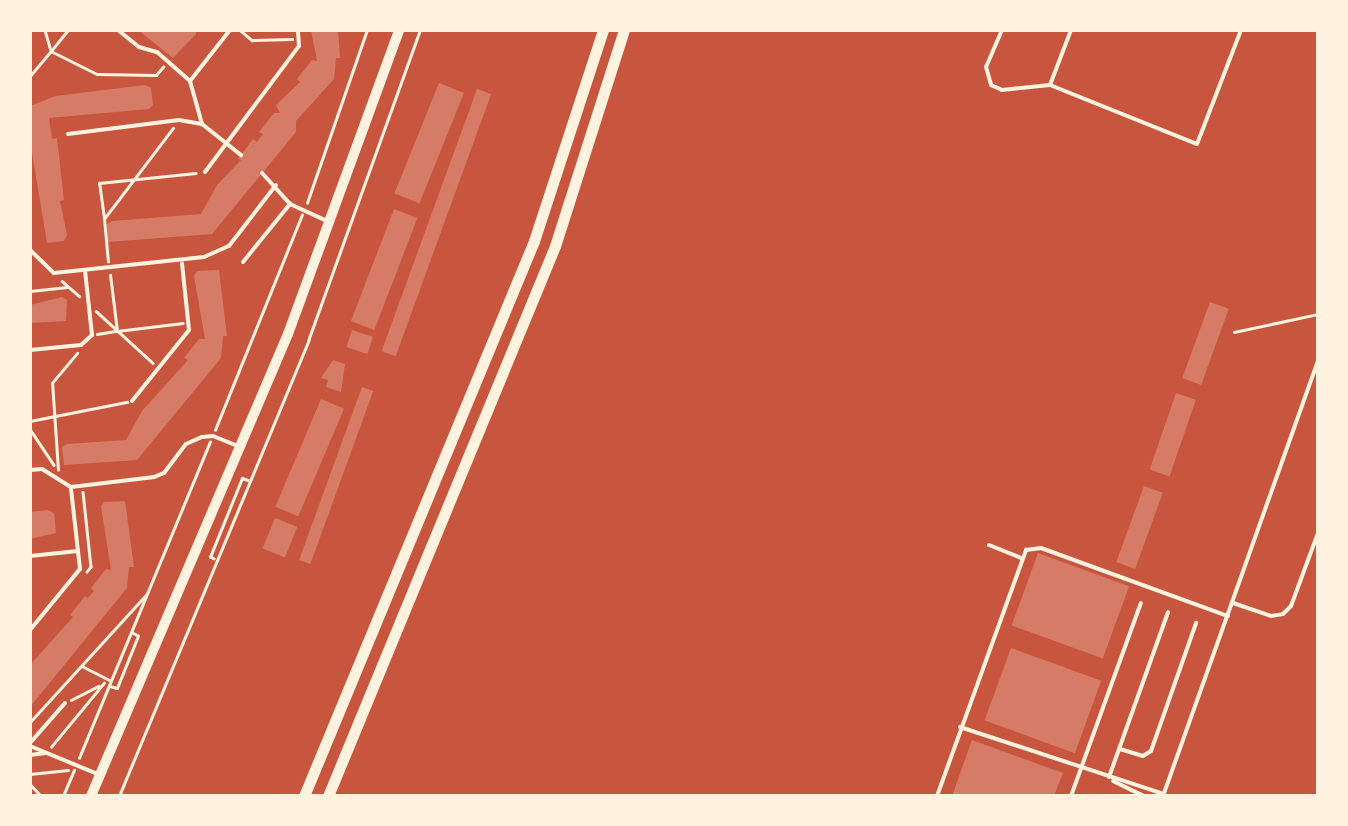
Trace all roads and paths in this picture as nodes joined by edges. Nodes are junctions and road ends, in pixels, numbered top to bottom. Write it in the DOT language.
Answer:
graph roads {
  1 [pos="46,30"];
  2 [pos="68,30"];
  3 [pos="118,30"];
  4 [pos="230,30"];
  5 [pos="298,30"];
  6 [pos="367,30"];
  7 [pos="399,30"];
  8 [pos="420,30"];
  9 [pos="602,30"];
  10 [pos="624,30"];
  11 [pos="1002,30"];
  12 [pos="1072,30"];
  13 [pos="1241,30"];
  14 [pos="242,31"];
  15 [pos="299,39"];
  16 [pos="50,51"];
  17 [pos="168,62"];
  18 [pos="30,76"];
  19 [pos="190,81"];
  20 [pos="1050,85"];
  21 [pos="179,120"];
  22 [pos="202,124"];
  23 [pos="68,134"];
  24 [pos="228,143"];
  25 [pos="241,155"];
  26 [pos="205,172"];
  27 [pos="262,173"];
  28 [pos="135,180"];
  29 [pos="276,185"];
  30 [pos="290,204"];
  31 [pos="304,210"];
  32 [pos="104,219"];
  33 [pos="331,223"];
  34 [pos="30,250"];
  35 [pos="182,262"];
  36 [pos="242,262"];
  37 [pos="109,268"];
  38 [pos="85,272"];
  39 [pos="30,291"];
  40 [pos="89,305"];
  41 [pos="1318,314"];
  42 [pos="188,322"];
  43 [pos="117,331"];
  44 [pos="1234,332"];
  45 [pos="92,335"];
  46 [pos="30,350"];
  47 [pos="1318,360"];
  48 [pos="159,368"];
  49 [pos="132,401"];
  50 [pos="54,416"];
  51 [pos="30,421"];
  52 [pos="30,429"];
  53 [pos="213,436"];
  54 [pos="240,447"];
  55 [pos="56,468"];
  56 [pos="30,470"];
  57 [pos="250,481"];
  58 [pos="71,487"];
  59 [pos="1318,533"];
  60 [pos="989,544"];
  61 [pos="78,551"];
  62 [pos="30,556"];
  63 [pos="1021,558"];
  64 [pos="216,560"];
  65 [pos="147,596"];
  66 [pos="1140,603"];
  67 [pos="1233,604"];
  68 [pos="1168,612"];
  69 [pos="1228,616"];
  70 [pos="1196,624"];
  71 [pos="30,630"];
  72 [pos="132,633"];
  73 [pos="82,666"];
  74 [pos="108,683"];
  75 [pos="65,703"];
  76 [pos="30,722"];
  77 [pos="960,726"];
  78 [pos="30,745"];
  79 [pos="1120,748"];
  80 [pos="46,753"];
  81 [pos="30,755"];
  82 [pos="75,767"];
  83 [pos="1080,769"];
  84 [pos="30,774"];
  85 [pos="100,774"];
  86 [pos="1109,779"];
  87 [pos="30,784"];
  88 [pos="1164,795"];
  89 [pos="41,796"];
  90 [pos="62,796"];
  91 [pos="91,796"];
  92 [pos="119,796"];
  93 [pos="304,796"];
  94 [pos="328,796"];
  95 [pos="937,796"];
  96 [pos="1071,796"];
  97 [pos="1144,796"];
  1 -- 16 [label="path"];
  2 -- 16 [label="path"];
  3 -- 17 [label="lane"];
  4 -- 19 [label="lane"];
  5 -- 15 [label="lane"];
  6 -- 31 [label="path"];
  7 -- 33 [label="main road"];
  8 -- 57 [label="path"];
  9 -- 93 [label="highway"];
  10 -- 94 [label="highway"];
  11 -- 20 [label="lane"];
  12 -- 20 [label="lane"];
  13 -- 20 [label="lane"];
  14 -- 15 [label="path"];
  15 -- 24 [label="lane"];
  16 -- 17 [label="path"];
  16 -- 18 [label="path"];
  17 -- 19 [label="lane"];
  19 -- 22 [label="lane"];
  21 -- 22 [label="lane"];
  21 -- 23 [label="lane"];
  21 -- 28 [label="path"];
  22 -- 24 [label="lane"];
  24 -- 25 [label="lane"];
  24 -- 26 [label="lane"];
  26 -- 28 [label="path"];
  27 -- 29 [label="lane"];
  28 -- 32 [label="path"];
  28 -- 32 [label="path"];
  29 -- 30 [label="lane"];
  29 -- 35 [label="lane"];
  30 -- 31 [label="lane"];
  30 -- 36 [label="lane"];
  31 -- 33 [label="lane"];
  31 -- 53 [label="path"];
  32 -- 37 [label="path"];
  33 -- 54 [label="main road"];
  34 -- 38 [label="lane"];
  35 -- 37 [label="lane"];
  35 -- 42 [label="lane"];
  37 -- 38 [label="lane"];
  37 -- 43 [label="path"];
  38 -- 40 [label="lane"];
  39 -- 40 [label="path"];
  40 -- 43 [label="path"];
  40 -- 45 [label="lane"];
  41 -- 44 [label="path"];
  42 -- 43 [label="path"];
  42 -- 48 [label="lane"];
  43 -- 45 [label="path"];
  43 -- 48 [label="path"];
  45 -- 46 [label="lane"];
  45 -- 50 [label="path"];
  47 -- 67 [label="lane"];
  48 -- 49 [label="lane"];
  49 -- 50 [label="path"];
  50 -- 51 [label="path"];
  50 -- 55 [label="path"];
  52 -- 55 [label="path"];
  53 -- 54 [label="lane"];
  53 -- 58 [label="lane"];
  53 -- 65 [label="path"];
  54 -- 85 [label="main road"];
  55 -- 58 [label="path"];
  56 -- 58 [label="lane"];
  57 -- 64 [label="path"];
  57 -- 64 [label="path"];
  58 -- 61 [label="lane"];
  59 -- 67 [label="lane"];
  60 -- 63 [label="lane"];
  61 -- 62 [label="lane"];
  61 -- 71 [label="lane"];
  63 -- 69 [label="lane"];
  63 -- 77 [label="lane"];
  64 -- 92 [label="path"];
  65 -- 72 [label="path"];
  65 -- 73 [label="path"];
  66 -- 83 [label="lane"];
  67 -- 69 [label="lane"];
  68 -- 79 [label="lane"];
  69 -- 88 [label="lane"];
  70 -- 79 [label="lane"];
  72 -- 74 [label="path"];
  72 -- 74 [label="path"];
  73 -- 74 [label="path"];
  73 -- 76 [label="path"];
  74 -- 75 [label="path"];
  74 -- 80 [label="path"];
  74 -- 82 [label="path"];
  75 -- 78 [label="lane"];
  77 -- 83 [label="lane"];
  77 -- 95 [label="lane"];
  78 -- 80 [label="lane"];
  79 -- 86 [label="lane"];
  80 -- 81 [label="lane"];
  80 -- 82 [label="lane"];
  82 -- 84 [label="path"];
  82 -- 85 [label="lane"];
  82 -- 90 [label="path"];
  83 -- 86 [label="lane"];
  83 -- 96 [label="lane"];
  85 -- 91 [label="main road"];
  86 -- 88 [label="lane"];
  86 -- 97 [label="lane"];
  87 -- 89 [label="path"];
}
